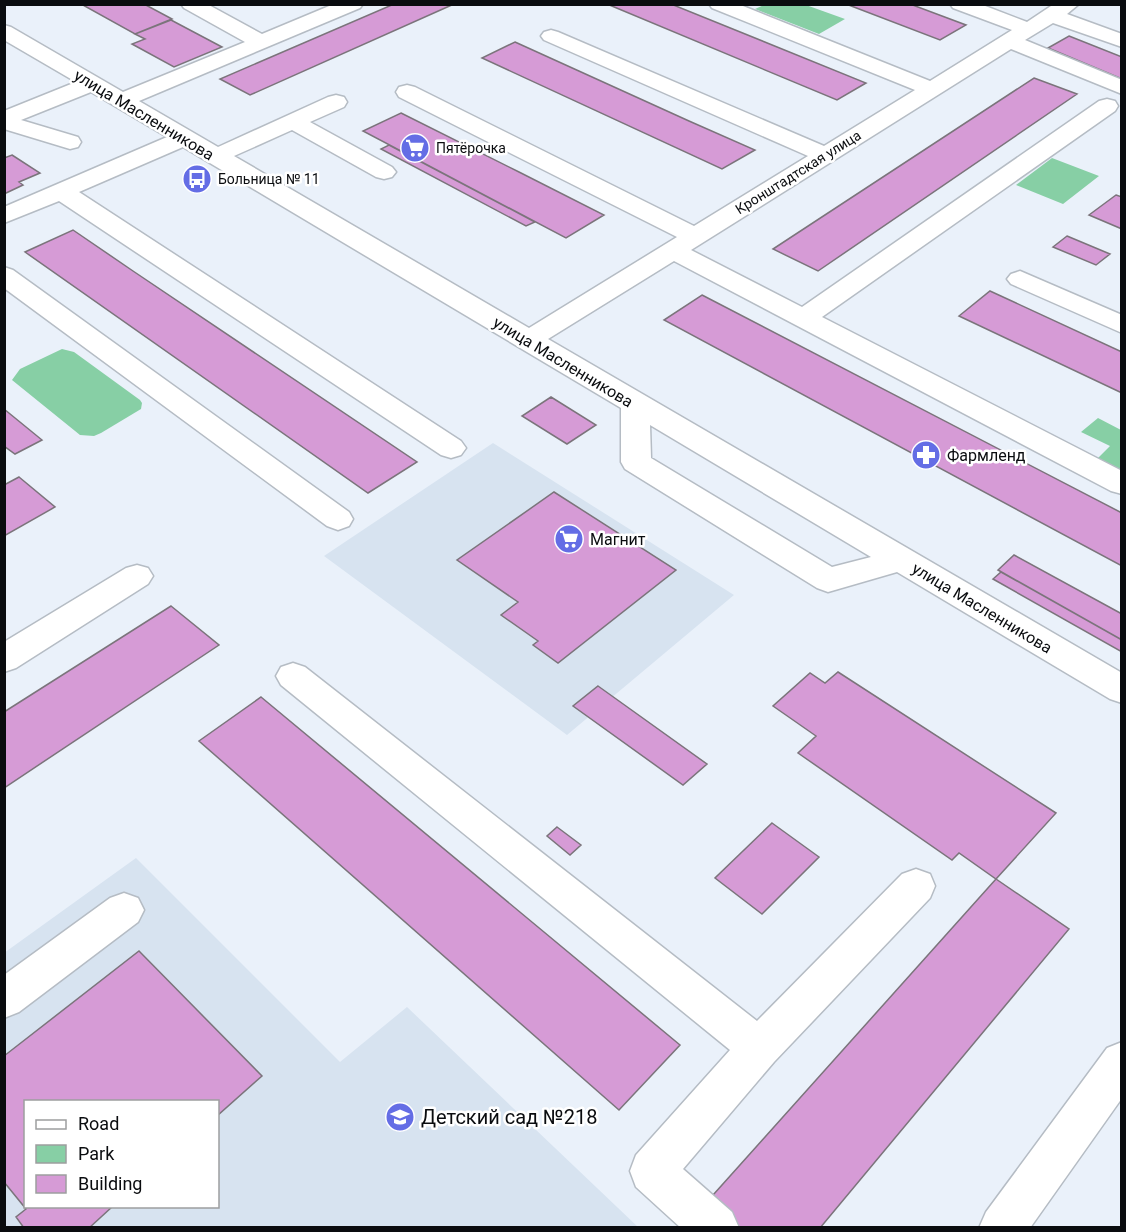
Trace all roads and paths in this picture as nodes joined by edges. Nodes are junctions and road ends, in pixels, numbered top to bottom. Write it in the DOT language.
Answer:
graph roads {
  1 [pos="191,4"];
  2 [pos="719,4"];
  3 [pos="960,4"];
  4 [pos="337,7"];
  5 [pos="1060,10"];
  6 [pos="4,31"];
  7 [pos="1019,35"];
  8 [pos="551,36"];
  9 [pos="1122,41"];
  10 [pos="263,43"];
  11 [pos="91,84"];
  12 [pos="931,89"];
  13 [pos="407,92"];
  14 [pos="1114,97"];
  15 [pos="120,101"];
  16 [pos="336,102"];
  17 [pos="4,120"];
  18 [pos="292,121"];
  19 [pos="183,138"];
  20 [pos="70,142"];
  21 [pos="825,155"];
  22 [pos="214,157"];
  23 [pos="384,172"];
  24 [pos="62,192"];
  25 [pos="4,216"];
  26 [pos="683,243"];
  27 [pos="4,275"];
  28 [pos="1020,279"];
  29 [pos="803,318"];
  30 [pos="1122,325"];
  31 [pos="527,341"];
  32 [pos="635,404"];
  33 [pos="451,448"];
  34 [pos="1122,484"];
  35 [pos="338,519"];
  36 [pos="901,560"];
  37 [pos="137,576"];
  38 [pos="4,659"];
  39 [pos="293,676"];
  40 [pos="1122,690"];
  41 [pos="916,886"];
  42 [pos="124,910"];
  43 [pos="4,999"];
  44 [pos="759,1048"];
  45 [pos="1122,1062"];
  46 [pos="716,1227"];
  47 [pos="1002,1227"];
  1 -- 10 [label="street"];
  2 -- 12 [label="street"];
  3 -- 7 [label="street"];
  4 -- 10 [label="street"];
  5 -- 7 [label="street, Кронштадтская улица"];
  5 -- 9 [label="street"];
  6 -- 11 [label="street, улица Масленникова"];
  7 -- 12 [label="street, Кронштадтская улица"];
  7 -- 14 [label="street"];
  8 -- 21 [label="street"];
  10 -- 15 [label="street"];
  11 -- 15 [label="street, улица Масленникова"];
  11 -- 17 [label="street"];
  12 -- 21 [label="street, Кронштадтская улица"];
  13 -- 26 [label="street"];
  14 -- 29 [label="street"];
  15 -- 19 [label="street, улица Масленникова"];
  16 -- 18 [label="street"];
  17 -- 20 [label="street"];
  18 -- 22 [label="street"];
  18 -- 23 [label="street"];
  19 -- 22 [label="street, улица Масленникова"];
  19 -- 24 [label="street"];
  21 -- 26 [label="street, Кронштадтская улица"];
  22 -- 31 [label="street, улица Масленникова"];
  24 -- 25 [label="street"];
  24 -- 33 [label="street"];
  26 -- 29 [label="street"];
  26 -- 31 [label="street, Кронштадтская улица"];
  27 -- 35 [label="street"];
  28 -- 30 [label="street"];
  29 -- 34 [label="street"];
  31 -- 32 [label="street, улица Масленникова"];
  32 -- 36 [label="street, улица Масленникова"];
  32 -- 36 [label="street"];
  36 -- 40 [label="street, улица Масленникова"];
  37 -- 38 [label="street"];
  39 -- 44 [label="street"];
  41 -- 44 [label="street"];
  42 -- 43 [label="street"];
  44 -- 46 [label="street"];
  45 -- 47 [label="street"];
}
